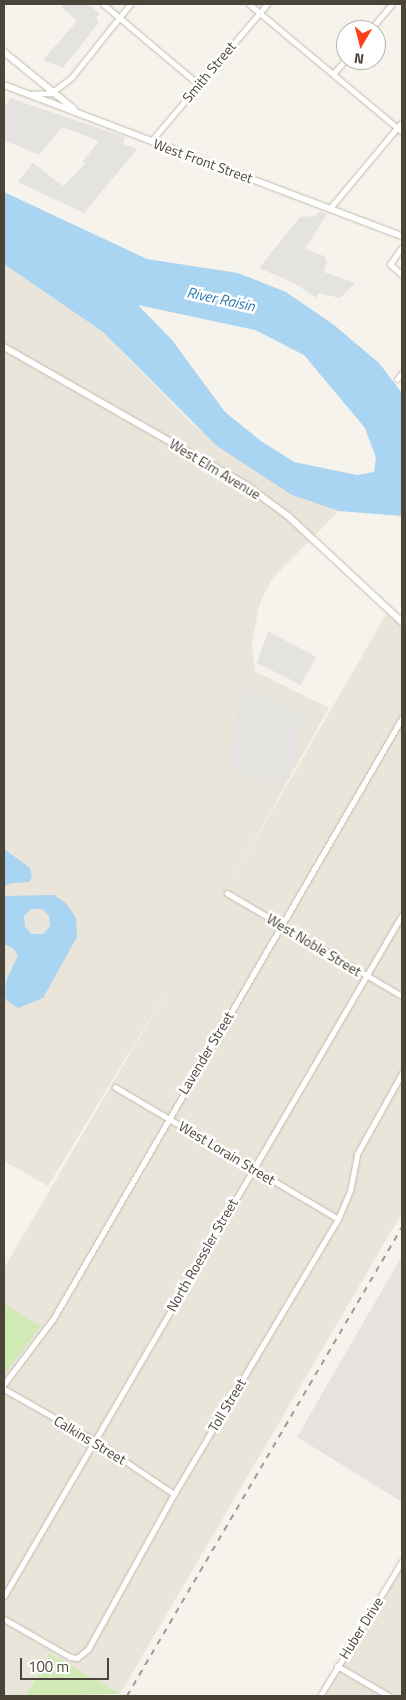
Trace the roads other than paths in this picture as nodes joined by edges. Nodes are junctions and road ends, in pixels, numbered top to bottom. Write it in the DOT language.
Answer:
graph roads {
  1 [pos="103,4"];
  2 [pos="130,4"];
  3 [pos="249,4"];
  4 [pos="266,4"];
  5 [pos="392,4"];
  6 [pos="259,13"];
  7 [pos="119,17"];
  8 [pos="378,20"];
  9 [pos="4,52"];
  10 [pos="336,70"];
  11 [pos="333,74"];
  12 [pos="198,84"];
  13 [pos="4,85"];
  14 [pos="51,93"];
  15 [pos="27,94"];
  16 [pos="77,112"];
  17 [pos="402,122"];
  18 [pos="400,130"];
  19 [pos="151,141"];
  20 [pos="330,208"];
  21 [pos="402,236"];
  22 [pos="402,247"];
  23 [pos="402,275"];
  24 [pos="4,347"];
  25 [pos="402,373"];
  26 [pos="397,379"];
  27 [pos="402,622"];
  28 [pos="402,718"];
  29 [pos="227,893"];
  30 [pos="402,914"];
  31 [pos="282,926"];
  32 [pos="366,976"];
  33 [pos="402,996"];
  34 [pos="402,1073"];
  35 [pos="115,1087"];
  36 [pos="167,1118"];
  37 [pos="252,1169"];
  38 [pos="338,1219"];
  39 [pos="4,1384"];
  40 [pos="4,1389"];
  41 [pos="95,1441"];
  42 [pos="174,1494"];
  43 [pos="402,1560"];
  44 [pos="4,1596"];
  45 [pos="4,1619"];
  46 [pos="337,1666"];
  47 [pos="320,1696"];
  48 [pos="388,1696"];
  1 -- 7 [label="street"];
  2 -- 7 [label="street"];
  3 -- 6 [label="street"];
  4 -- 6 [label="street, Smith Street"];
  5 -- 8 [label="street"];
  6 -- 11 [label="street"];
  6 -- 12 [label="street, Smith Street"];
  7 -- 12 [label="street"];
  7 -- 14 [label="street"];
  9 -- 14 [label="street"];
  10 -- 11 [label="street"];
  11 -- 18 [label="street"];
  12 -- 19 [label="street, Smith Street"];
  13 -- 15 [label="street, West Front Street"];
  14 -- 15 [label="street"];
  14 -- 16 [label="street"];
  15 -- 16 [label="street, West Front Street"];
  16 -- 19 [label="street, West Front Street"];
  17 -- 18 [label="street"];
  18 -- 20 [label="street"];
  19 -- 20 [label="street, West Front Street"];
  20 -- 21 [label="street, West Front Street"];
  22 -- 23 [label="street"];
  24 -- 27 [label="street, West Elm Avenue"];
  25 -- 26 [label="street"];
  28 -- 31 [label="street, Lavender Street"];
  29 -- 31 [label="street, West Noble Street"];
  30 -- 32 [label="street, North Roessler Street"];
  31 -- 32 [label="street, West Noble Street"];
  31 -- 36 [label="street, Lavender Street"];
  32 -- 33 [label="street, West Noble Street"];
  32 -- 37 [label="street, North Roessler Street"];
  34 -- 38 [label="street, Toll Street"];
  35 -- 36 [label="street, West Lorain Street"];
  36 -- 37 [label="street, West Lorain Street"];
  36 -- 39 [label="street, Lavender Street"];
  37 -- 38 [label="street, West Lorain Street"];
  37 -- 41 [label="street, North Roessler Street"];
  38 -- 42 [label="street, Toll Street"];
  40 -- 41 [label="street, Calkins Street"];
  41 -- 42 [label="street, Calkins Street"];
  41 -- 44 [label="street, North Roessler Street"];
  42 -- 45 [label="street, Toll Street"];
  43 -- 46 [label="street, Huber Drive"];
  46 -- 47 [label="street, Huber Drive"];
  46 -- 48 [label="street"];
}
